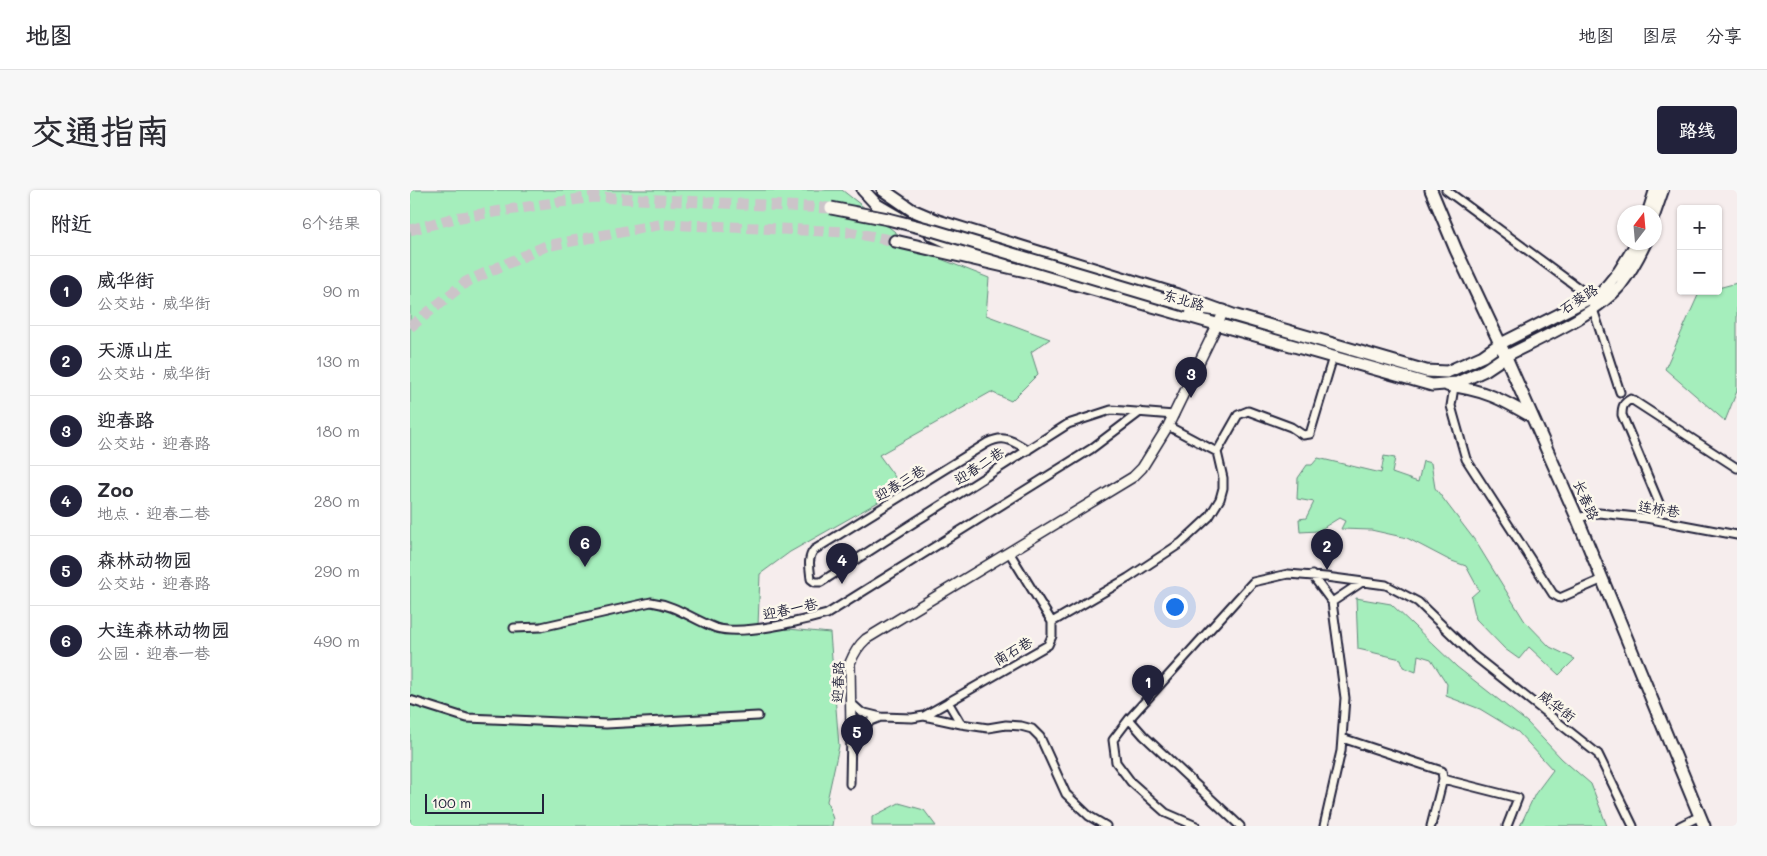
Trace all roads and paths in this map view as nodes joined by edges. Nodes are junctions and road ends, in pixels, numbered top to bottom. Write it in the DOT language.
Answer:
graph roads {
  1 [pos="863,190"];
  2 [pos="883,190"];
  3 [pos="1431,190"];
  4 [pos="1446,190"];
  5 [pos="1655,190"];
  6 [pos="1663,190"];
  7 [pos="1650,205"];
  8 [pos="1658,205"];
  9 [pos="831,208"];
  10 [pos="895,241"];
  11 [pos="1632,250"];
  12 [pos="1641,250"];
  13 [pos="1039,274"];
  14 [pos="1592,298"];
  15 [pos="1594,309"];
  16 [pos="1224,312"];
  17 [pos="1218,325"];
  18 [pos="1500,344"];
  19 [pos="1506,356"];
  20 [pos="1334,357"];
  21 [pos="1432,385"];
  22 [pos="1454,387"];
  23 [pos="1620,392"];
  24 [pos="1140,412"];
  25 [pos="1174,415"];
  26 [pos="1532,417"];
  27 [pos="1168,426"];
  28 [pos="1028,450"];
  29 [pos="1216,452"];
  30 [pos="1737,468"];
  31 [pos="1577,518"];
  32 [pos="1646,518"];
  33 [pos="1737,535"];
  34 [pos="1009,552"];
  35 [pos="1312,576"];
  36 [pos="811,579"];
  37 [pos="1603,579"];
  38 [pos="1362,582"];
  39 [pos="1332,602"];
  40 [pos="1052,622"];
  41 [pos="514,628"];
  42 [pos="410,700"];
  43 [pos="948,702"];
  44 [pos="851,703"];
  45 [pos="758,716"];
  46 [pos="924,716"];
  47 [pos="881,717"];
  48 [pos="1129,719"];
  49 [pos="961,724"];
  50 [pos="851,732"];
  51 [pos="1342,738"];
  52 [pos="1443,779"];
  53 [pos="850,784"];
  54 [pos="1702,821"];
  55 [pos="1106,826"];
  56 [pos="1196,826"];
  57 [pos="1240,826"];
  58 [pos="1324,826"];
  59 [pos="1431,826"];
  60 [pos="1507,826"];
  61 [pos="1633,826"];
  62 [pos="1680,826"];
  1 -- 13 [label="main road, 东北路"];
  2 -- 16 [label="main road, 东北路"];
  3 -- 18 [label="main road, 长春路"];
  4 -- 14 [label="street"];
  5 -- 7 [label="main road"];
  6 -- 8 [label="main road"];
  9 -- 16 [label="main road, bridge"];
  10 -- 13 [label="main road"];
  11 -- 14 [label="main road, 石葵路"];
  12 -- 15 [label="main road, 石葵路"];
  13 -- 17 [label="main road, 东北路"];
  14 -- 15 [label="street"];
  14 -- 18 [label="main road, 石葵路"];
  15 -- 19 [label="main road, 石葵路"];
  15 -- 23 [label="street"];
  16 -- 17 [label="street, 迎春路"];
  16 -- 18 [label="main road, 东北路"];
  17 -- 20 [label="main road, 东北路"];
  17 -- 25 [label="street, 迎春路"];
  18 -- 19 [label="main road, 长春路"];
  19 -- 21 [label="main road, 东北路"];
  19 -- 26 [label="main road, 长春路"];
  20 -- 21 [label="main road, 东北路"];
  20 -- 29 [label="street"];
  21 -- 22 [label="main road"];
  22 -- 26 [label="main road"];
  22 -- 37 [label="street"];
  24 -- 25 [label="street, 迎春二巷"];
  24 -- 28 [label="street, 迎春二巷"];
  24 -- 41 [label="street, 迎春一巷"];
  25 -- 27 [label="street, 迎春路"];
  26 -- 31 [label="main road, 长春路"];
  27 -- 29 [label="street"];
  27 -- 34 [label="street, 迎春路"];
  28 -- 36 [label="street, 迎春二巷"];
  28 -- 36 [label="street, 迎春三巷"];
  29 -- 40 [label="street"];
  30 -- 32 [label="street"];
  31 -- 32 [label="street, 连桥巷"];
  31 -- 37 [label="main road, 长春路"];
  32 -- 33 [label="street, 连桥巷"];
  34 -- 40 [label="street"];
  34 -- 44 [label="street, 迎春路"];
  35 -- 38 [label="street, 威华街"];
  35 -- 39 [label="street"];
  35 -- 48 [label="street, 威华街"];
  37 -- 54 [label="main road, 长春路"];
  38 -- 39 [label="street"];
  38 -- 61 [label="street, 威华街"];
  39 -- 51 [label="street"];
  40 -- 43 [label="street, 南石巷"];
  42 -- 45 [label="street"];
  43 -- 46 [label="street, 南石巷"];
  43 -- 49 [label="street"];
  44 -- 47 [label="street"];
  44 -- 50 [label="street, 迎春路"];
  46 -- 47 [label="street"];
  46 -- 49 [label="street"];
  47 -- 50 [label="street"];
  48 -- 56 [label="street, 威华街"];
  48 -- 57 [label="street"];
  49 -- 55 [label="street"];
  50 -- 53 [label="street, 迎春路"];
  51 -- 52 [label="street"];
  51 -- 58 [label="street"];
  52 -- 59 [label="street"];
  52 -- 60 [label="street"];
  54 -- 62 [label="street"];
}
